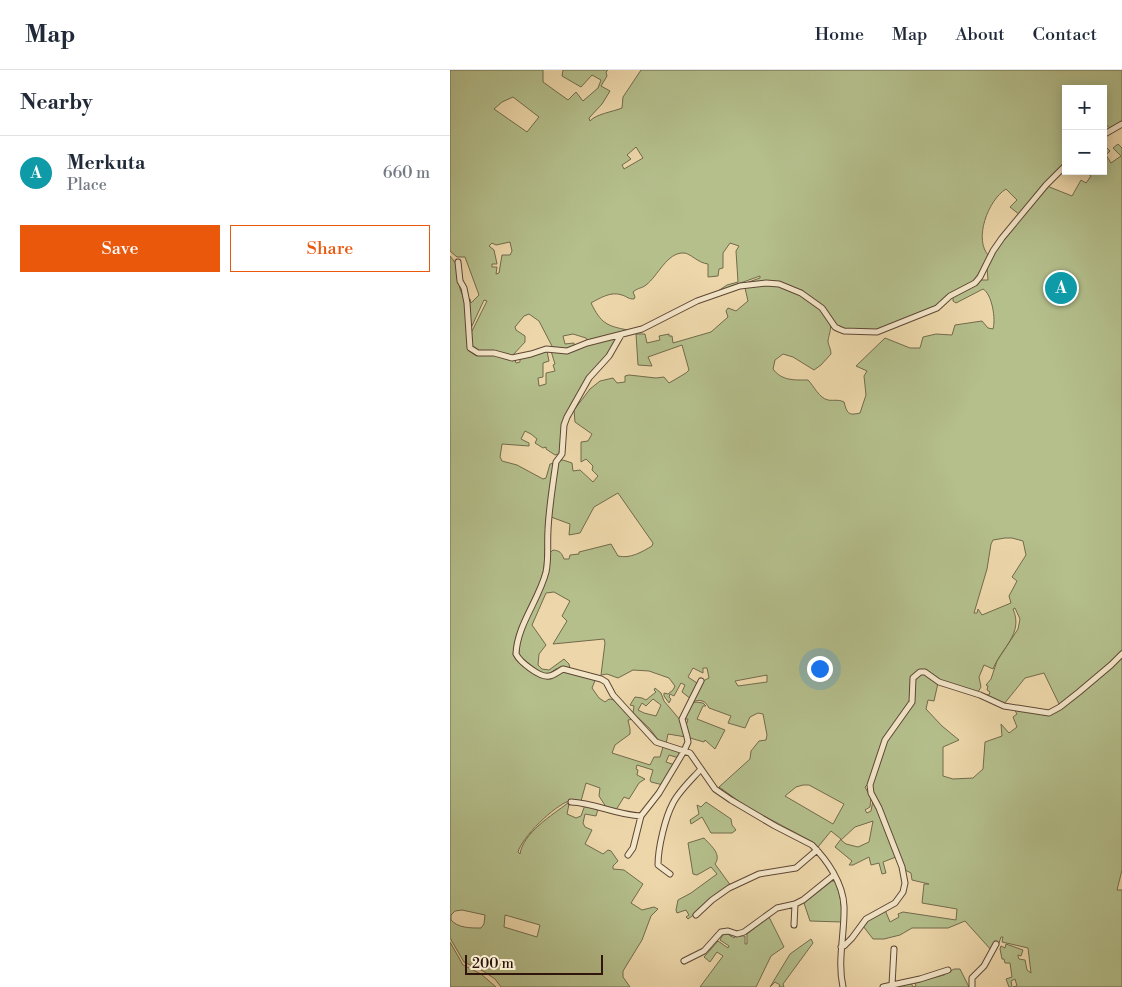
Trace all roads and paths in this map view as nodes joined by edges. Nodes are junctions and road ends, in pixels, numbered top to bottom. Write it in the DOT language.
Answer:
graph roads {
  1 [pos="1122,124"];
  2 [pos="1107,133"];
  3 [pos="1062,169"];
  4 [pos="458,262"];
  5 [pos="621,335"];
  6 [pos="1122,654"];
  7 [pos="701,681"];
  8 [pos="684,751"];
  9 [pos="701,769"];
  10 [pos="571,802"];
  11 [pos="641,816"];
  12 [pos="817,850"];
  13 [pos="628,855"];
  14 [pos="670,874"];
  15 [pos="834,875"];
  16 [pos="795,904"];
  17 [pos="696,915"];
  18 [pos="794,925"];
  19 [pos="996,944"];
  20 [pos="841,947"];
  21 [pos="894,949"];
  22 [pos="684,961"];
  23 [pos="948,970"];
  24 [pos="892,984"];
  25 [pos="843,987"];
  26 [pos="883,987"];
  27 [pos="972,987"];
  1 -- 2 [label="street"];
  3 -- 5 [label="street"];
  4 -- 5 [label="street"];
  5 -- 8 [label="street"];
  6 -- 20 [label="street"];
  7 -- 8 [label="street"];
  8 -- 9 [label="street"];
  8 -- 11 [label="street"];
  9 -- 12 [label="street"];
  9 -- 14 [label="street"];
  10 -- 11 [label="street"];
  11 -- 13 [label="street"];
  12 -- 15 [label="street"];
  12 -- 17 [label="street"];
  15 -- 16 [label="street"];
  15 -- 20 [label="street"];
  16 -- 18 [label="street"];
  16 -- 22 [label="street"];
  19 -- 27 [label="street"];
  20 -- 25 [label="street"];
  21 -- 24 [label="street"];
  23 -- 24 [label="street"];
  24 -- 26 [label="street"];
}
